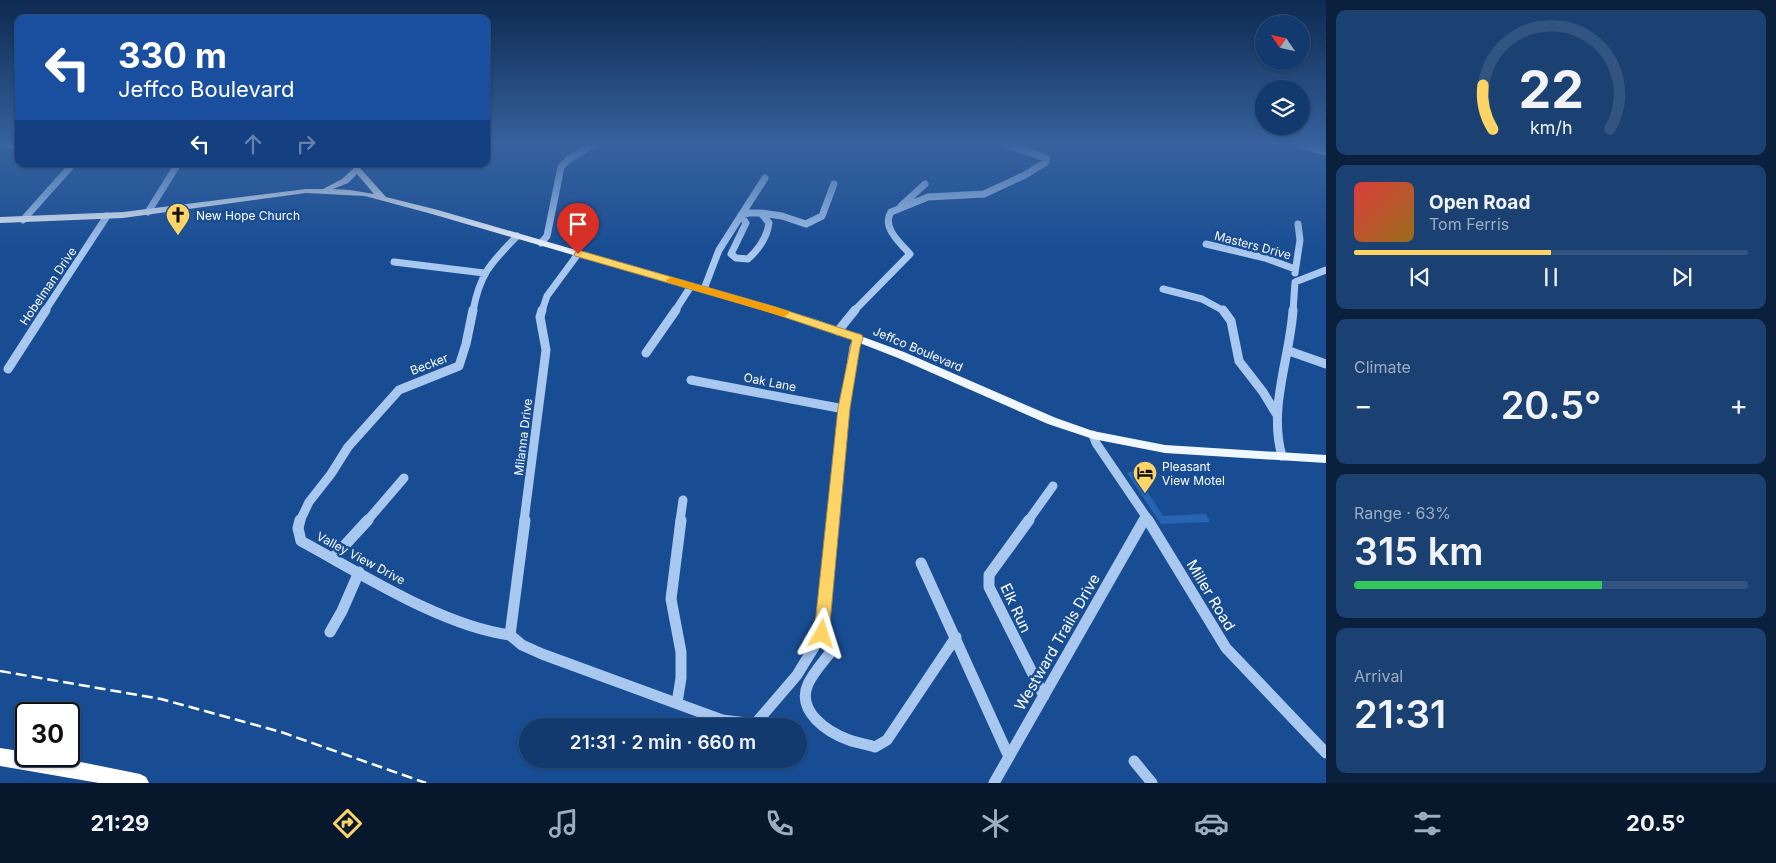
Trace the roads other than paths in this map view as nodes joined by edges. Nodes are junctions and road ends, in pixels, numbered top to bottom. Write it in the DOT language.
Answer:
graph roads {
  1 [pos="59,180"];
  2 [pos="168,180"];
  3 [pos="346,180"];
  4 [pos="355,180"];
  5 [pos="366,180"];
  6 [pos="558,180"];
  7 [pos="763,180"];
  8 [pos="1014,180"];
  9 [pos="834,184"];
  10 [pos="925,184"];
  11 [pos="320,191"];
  12 [pos="350,192"];
  13 [pos="382,198"];
  14 [pos="900,207"];
  15 [pos="148,212"];
  16 [pos="761,212"];
  17 [pos="107,216"];
  18 [pos="741,216"];
  19 [pos="0,220"];
  20 [pos="23,220"];
  21 [pos="1298,224"];
  22 [pos="517,236"];
  23 [pos="542,243"];
  24 [pos="1206,244"];
  25 [pos="578,254"];
  26 [pos="394,262"];
  27 [pos="1295,269"];
  28 [pos="1326,270"];
  29 [pos="484,273"];
  30 [pos="1295,282"];
  31 [pos="691,286"];
  32 [pos="1163,289"];
  33 [pos="704,290"];
  34 [pos="838,330"];
  35 [pos="858,338"];
  36 [pos="1289,351"];
  37 [pos="646,353"];
  38 [pos="1326,364"];
  39 [pos="8,369"];
  40 [pos="691,380"];
  41 [pos="844,408"];
  42 [pos="1276,415"];
  43 [pos="1093,434"];
  44 [pos="348,447"];
  45 [pos="1282,456"];
  46 [pos="1326,459"];
  47 [pos="404,478"];
  48 [pos="1053,486"];
  49 [pos="683,500"];
  50 [pos="1146,516"];
  51 [pos="333,558"];
  52 [pos="921,563"];
  53 [pos="359,572"];
  54 [pos="330,632"];
  55 [pos="510,636"];
  56 [pos="956,637"];
  57 [pos="522,645"];
  58 [pos="833,649"];
  59 [pos="1044,696"];
  60 [pos="677,703"];
  61 [pos="717,718"];
  62 [pos="760,718"];
  63 [pos="1326,753"];
  64 [pos="1009,756"];
  65 [pos="0,758"];
  66 [pos="1134,761"];
  67 [pos="140,783"];
  68 [pos="994,783"];
  69 [pos="1152,783"];
  1 -- 20 [label="street"];
  2 -- 15 [label="street"];
  3 -- 11 [label="main road"];
  4 -- 12 [label="main road"];
  5 -- 13 [label="main road"];
  6 -- 23 [label="street"];
  7 -- 18 [label="street"];
  8 -- 14 [label="street"];
  9 -- 16 [label="street"];
  10 -- 14 [label="street"];
  11 -- 12 [label="main road, Jeffco Boulevard"];
  11 -- 15 [label="main road, Jeffco Boulevard"];
  12 -- 13 [label="main road, Jeffco Boulevard"];
  13 -- 22 [label="main road, Jeffco Boulevard"];
  14 -- 34 [label="street"];
  15 -- 17 [label="main road, Jeffco Boulevard"];
  16 -- 18 [label="street"];
  16 -- 18 [label="street"];
  17 -- 20 [label="main road, Jeffco Boulevard"];
  17 -- 39 [label="street, Hobelman Drive"];
  18 -- 33 [label="street"];
  19 -- 20 [label="main road, Jeffco Boulevard"];
  21 -- 27 [label="street, Masters Drive"];
  22 -- 23 [label="main road, Jeffco Boulevard"];
  22 -- 29 [label="street, Becker"];
  23 -- 25 [label="main road, Jeffco Boulevard"];
  24 -- 27 [label="street, Masters Drive"];
  25 -- 31 [label="main road, Jeffco Boulevard"];
  25 -- 55 [label="street, Milanna Drive"];
  26 -- 29 [label="street"];
  27 -- 30 [label="street, Masters Drive"];
  28 -- 30 [label="street"];
  29 -- 44 [label="street, Becker"];
  30 -- 36 [label="street, Masters Drive"];
  31 -- 33 [label="main road, Jeffco Boulevard"];
  31 -- 37 [label="street"];
  32 -- 42 [label="street"];
  33 -- 34 [label="main road, Jeffco Boulevard"];
  34 -- 35 [label="main road, Jeffco Boulevard"];
  35 -- 41 [label="street"];
  35 -- 43 [label="main road, Jeffco Boulevard"];
  36 -- 38 [label="street"];
  36 -- 42 [label="street, Masters Drive"];
  40 -- 41 [label="street, Oak Lane"];
  41 -- 62 [label="street"];
  42 -- 45 [label="street, Masters Drive"];
  43 -- 45 [label="main road, Jeffco Boulevard"];
  43 -- 50 [label="street, Miller Road"];
  44 -- 51 [label="street, Valley View Drive"];
  45 -- 46 [label="main road, Jeffco Boulevard"];
  47 -- 51 [label="street"];
  48 -- 59 [label="street, Elk Run"];
  49 -- 60 [label="street"];
  50 -- 59 [label="street, Westward Trails Drive"];
  50 -- 63 [label="street, Miller Road"];
  51 -- 53 [label="street, Valley View Drive"];
  52 -- 56 [label="street"];
  53 -- 54 [label="street"];
  53 -- 55 [label="street, Valley View Drive"];
  55 -- 57 [label="street"];
  56 -- 58 [label="street"];
  56 -- 64 [label="street"];
  57 -- 60 [label="street"];
  59 -- 64 [label="street, Westward Trails Drive"];
  60 -- 61 [label="street"];
  64 -- 68 [label="street, Westward Trails Drive"];
  65 -- 67 [label="highway"];
  66 -- 69 [label="street"];
}
